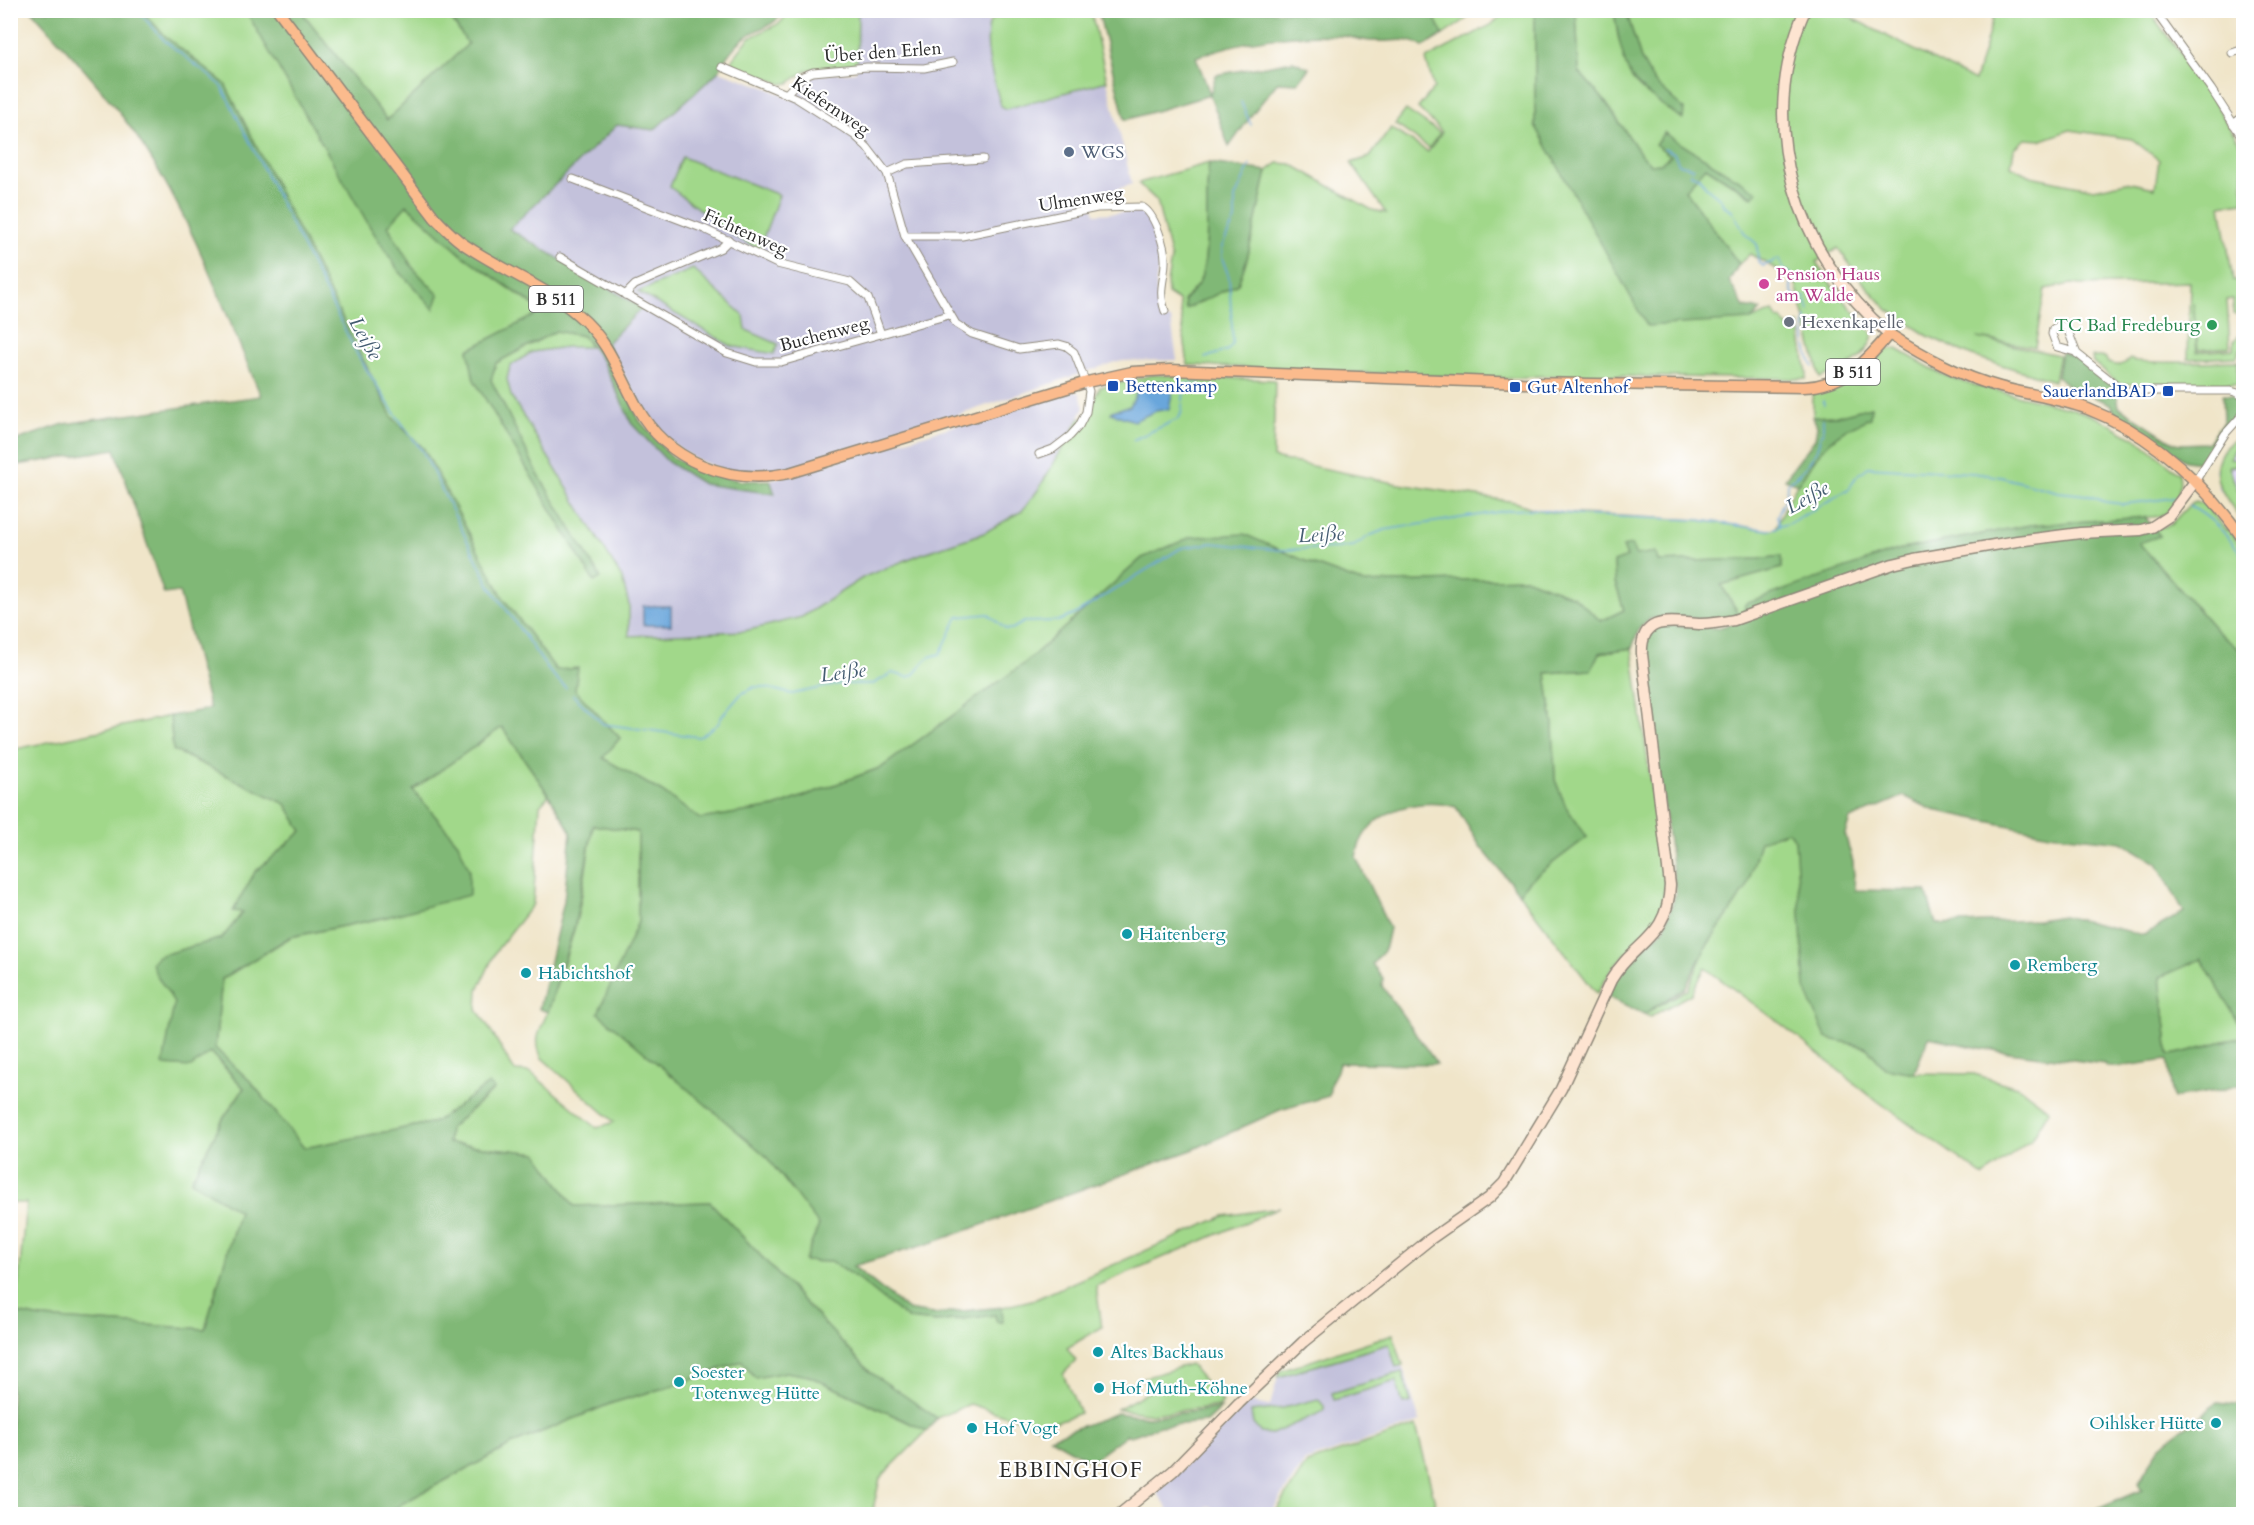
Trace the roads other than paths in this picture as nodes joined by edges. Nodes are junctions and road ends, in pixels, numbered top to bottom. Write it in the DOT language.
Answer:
graph roads {
  1 [pos="278,10"];
  2 [pos="1805,10"];
  3 [pos="2154,10"];
  4 [pos="2244,49"];
  5 [pos="2232,53"];
  6 [pos="953,62"];
  7 [pos="722,67"];
  8 [pos="787,93"];
  9 [pos="2244,116"];
  10 [pos="2233,124"];
  11 [pos="2244,140"];
  12 [pos="983,159"];
  13 [pos="887,173"];
  14 [pos="573,179"];
  15 [pos="905,236"];
  16 [pos="729,240"];
  17 [pos="560,257"];
  18 [pos="625,295"];
  19 [pos="1165,311"];
  20 [pos="950,315"];
  21 [pos="881,334"];
  22 [pos="1889,334"];
  23 [pos="2078,354"];
  24 [pos="1087,382"];
  25 [pos="2244,398"];
  26 [pos="2244,413"];
  27 [pos="1040,454"];
  28 [pos="2196,480"];
  29 [pos="2244,540"];
  30 [pos="1120,1515"];
  1 -- 24 [label="main road, B 511"];
  2 -- 22 [label="street"];
  3 -- 10 [label="street"];
  4 -- 5 [label="street"];
  6 -- 8 [label="street, Über den Erlen"];
  7 -- 8 [label="street, Kiefernweg"];
  8 -- 13 [label="street, Kiefernweg"];
  9 -- 10 [label="street"];
  10 -- 11 [label="street"];
  12 -- 13 [label="street"];
  13 -- 15 [label="street, Kiefernweg"];
  14 -- 16 [label="street, Fichtenweg"];
  15 -- 19 [label="street, Ulmenweg"];
  15 -- 20 [label="street, Kiefernweg"];
  16 -- 18 [label="street"];
  16 -- 21 [label="street, Fichtenweg"];
  17 -- 18 [label="street, Buchenweg"];
  18 -- 21 [label="street, Buchenweg"];
  20 -- 21 [label="street, Buchenweg"];
  20 -- 24 [label="street"];
  22 -- 24 [label="main road, B 511"];
  22 -- 28 [label="main road, B 511"];
  23 -- 23 [label="street"];
  23 -- 25 [label="street"];
  24 -- 27 [label="street"];
  26 -- 28 [label="street"];
  28 -- 29 [label="main road, B 511"];
  28 -- 30 [label="street"];
}
